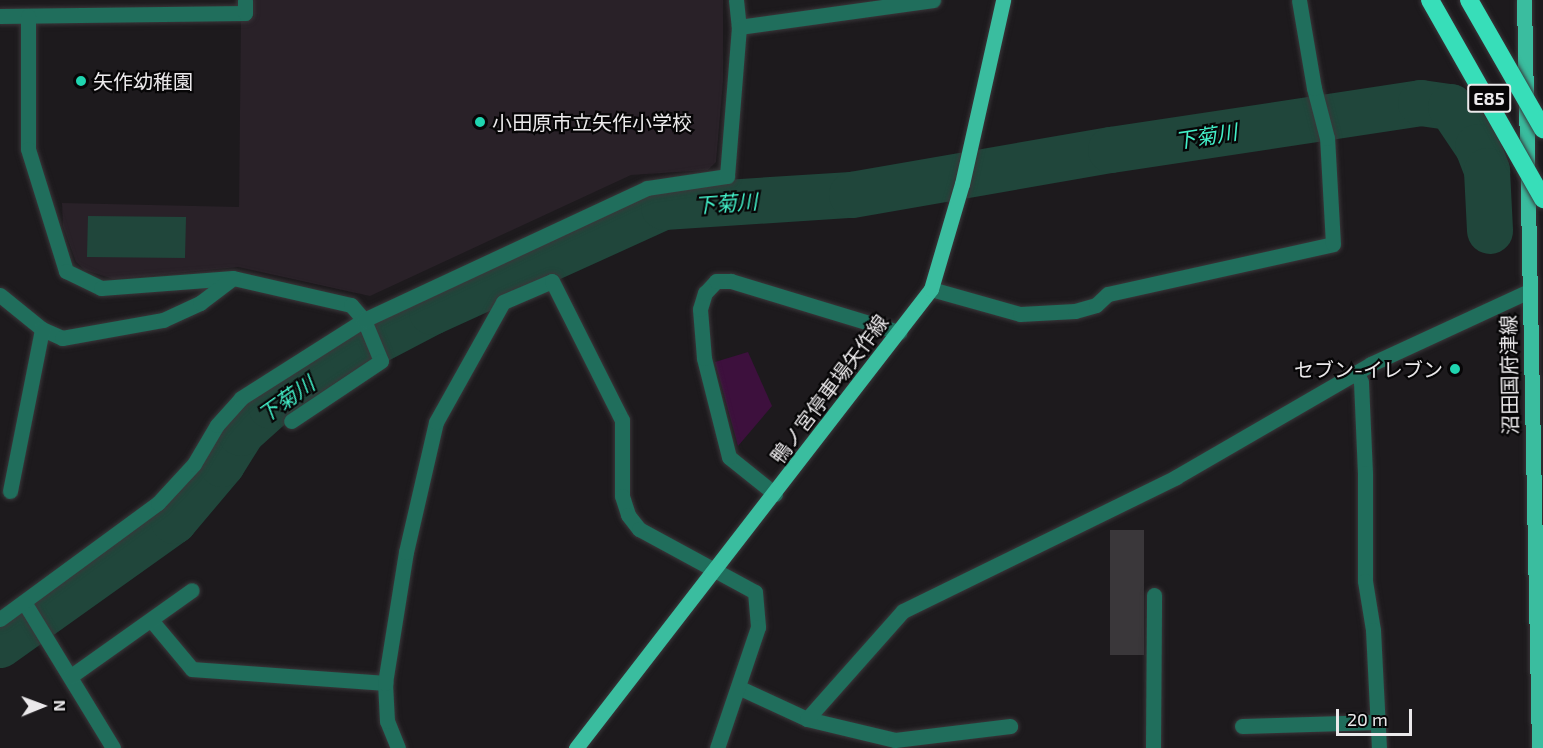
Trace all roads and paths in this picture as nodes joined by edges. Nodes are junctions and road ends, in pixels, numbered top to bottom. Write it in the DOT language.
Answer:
graph roads {
  1 [pos="245,0"];
  2 [pos="736,0"];
  3 [pos="933,0"];
  4 [pos="1003,0"];
  5 [pos="1299,0"];
  6 [pos="1430,0"];
  7 [pos="1469,0"];
  8 [pos="1524,0"];
  9 [pos="0,16"];
  10 [pos="28,16"];
  11 [pos="739,27"];
  12 [pos="1543,129"];
  13 [pos="1543,199"];
  14 [pos="233,278"];
  15 [pos="931,289"];
  16 [pos="1527,292"];
  17 [pos="0,295"];
  18 [pos="364,320"];
  19 [pos="42,329"];
  20 [pos="899,332"];
  21 [pos="1357,374"];
  22 [pos="291,421"];
  23 [pos="10,491"];
  24 [pos="775,494"];
  25 [pos="716,571"];
  26 [pos="192,590"];
  27 [pos="1154,595"];
  28 [pos="24,602"];
  29 [pos="0,619"];
  30 [pos="151,620"];
  31 [pos="71,676"];
  32 [pos="385,683"];
  33 [pos="740,688"];
  34 [pos="807,719"];
  35 [pos="1377,722"];
  36 [pos="1010,726"];
  37 [pos="1242,726"];
  38 [pos="903,744"];
  39 [pos="113,748"];
  40 [pos="398,748"];
  41 [pos="576,748"];
  42 [pos="717,748"];
  43 [pos="1153,748"];
  44 [pos="1379,748"];
  45 [pos="1539,748"];
  1 -- 10 [label="street"];
  2 -- 11 [label="street"];
  3 -- 11 [label="street"];
  4 -- 15 [label="main road, 鴨ノ宮停車場矢作線"];
  5 -- 15 [label="street"];
  6 -- 13 [label="highway, E85, bridge"];
  7 -- 12 [label="highway, E85, bridge"];
  8 -- 16 [label="main road, 沼田国府津線"];
  9 -- 10 [label="street"];
  10 -- 14 [label="street"];
  11 -- 18 [label="street"];
  14 -- 18 [label="street"];
  14 -- 19 [label="street"];
  15 -- 20 [label="main road, 鴨ノ宮停車場矢作線"];
  16 -- 21 [label="street"];
  16 -- 45 [label="main road, 沼田国府津線"];
  17 -- 19 [label="street"];
  18 -- 22 [label="street"];
  18 -- 28 [label="street"];
  19 -- 23 [label="street"];
  20 -- 24 [label="main road, 鴨ノ宮停車場矢作線"];
  20 -- 24 [label="street"];
  21 -- 34 [label="street"];
  21 -- 35 [label="street"];
  24 -- 25 [label="main road, 鴨ノ宮停車場矢作線"];
  25 -- 32 [label="street"];
  25 -- 33 [label="street"];
  25 -- 41 [label="main road, 鴨ノ宮停車場矢作線"];
  26 -- 30 [label="street"];
  27 -- 43 [label="street"];
  28 -- 29 [label="street"];
  28 -- 31 [label="street"];
  30 -- 31 [label="street"];
  30 -- 32 [label="street"];
  31 -- 39 [label="street"];
  32 -- 40 [label="street"];
  33 -- 34 [label="street"];
  33 -- 42 [label="street"];
  34 -- 38 [label="street"];
  35 -- 37 [label="street"];
  35 -- 44 [label="street"];
  36 -- 38 [label="street"];
}
